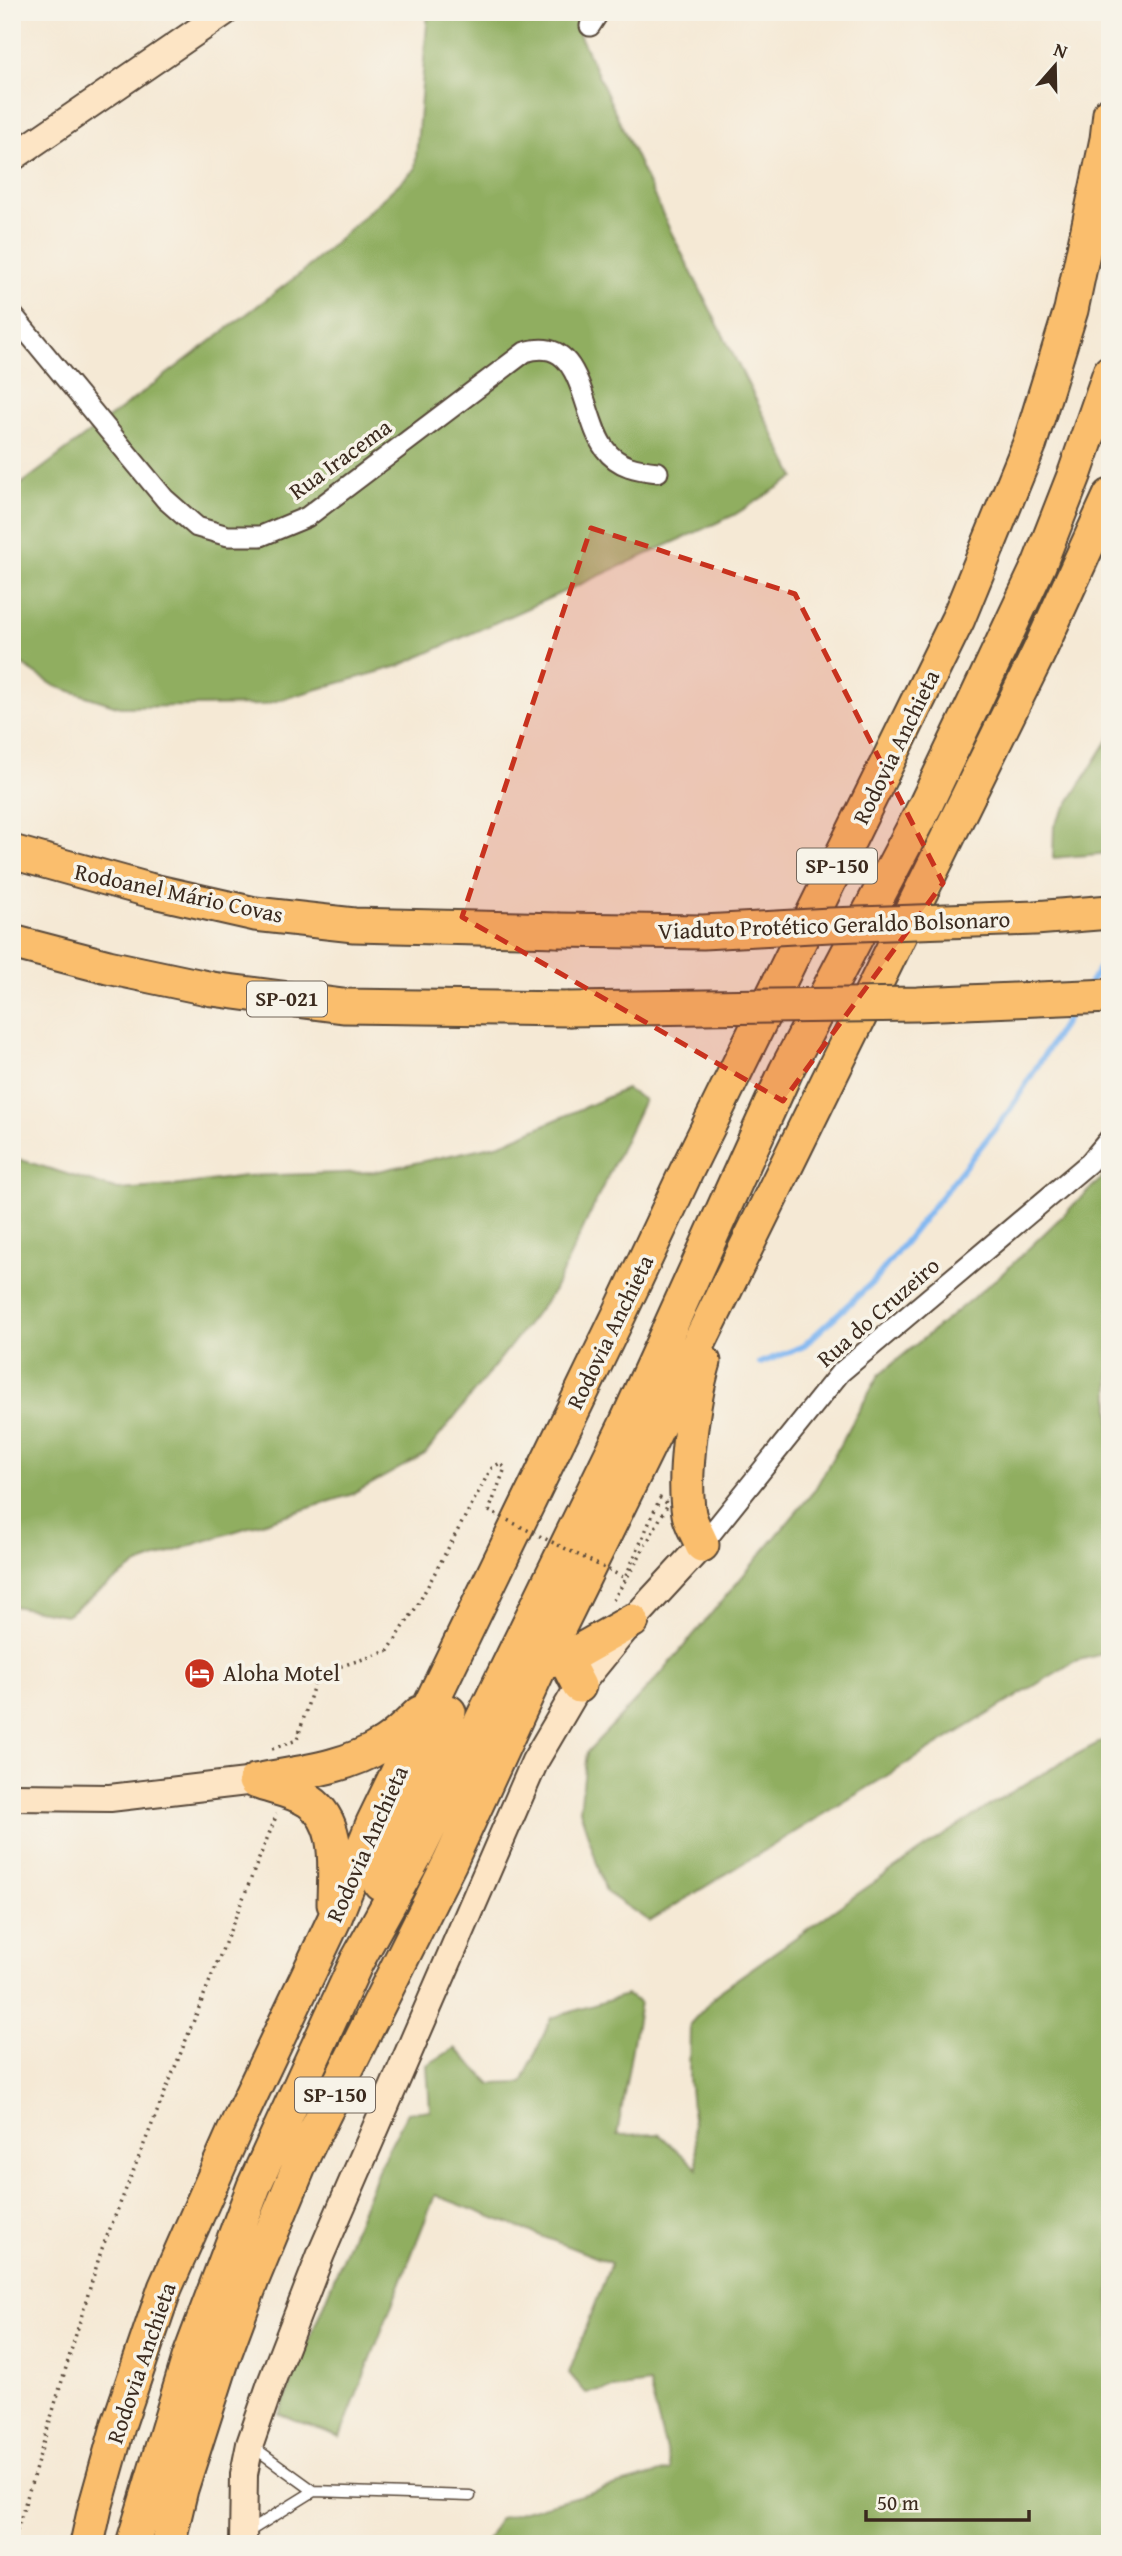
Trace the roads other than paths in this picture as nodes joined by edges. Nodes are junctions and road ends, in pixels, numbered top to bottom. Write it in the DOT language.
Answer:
graph roads {
  1 [pos="225,12"];
  2 [pos="195,23"];
  3 [pos="1110,113"];
  4 [pos="12,158"];
  5 [pos="12,314"];
  6 [pos="1110,372"];
  7 [pos="658,472"];
  8 [pos="1110,496"];
  9 [pos="12,852"];
  10 [pos="1110,912"];
  11 [pos="558,930"];
  12 [pos="12,942"];
  13 [pos="1110,996"];
  14 [pos="1110,1138"];
  15 [pos="726,1290"];
  16 [pos="702,1545"];
  17 [pos="485,1589"];
  18 [pos="621,1613"];
  19 [pos="562,1669"];
  20 [pos="434,1698"];
  21 [pos="255,1781"];
  22 [pos="12,1797"];
  23 [pos="334,1920"];
  24 [pos="357,1961"];
  25 [pos="250,2444"];
  26 [pos="314,2491"];
  27 [pos="470,2496"];
  28 [pos="243,2539"];
  29 [pos="87,2544"];
  30 [pos="133,2544"];
  31 [pos="168,2544"];
  1 -- 2 [label="street"];
  2 -- 4 [label="street"];
  3 -- 17 [label="highway, Rodovia Anchieta / SP-150"];
  5 -- 7 [label="street, Rua Iracema"];
  6 -- 24 [label="highway, Rodovia Anchieta / SP-150"];
  8 -- 15 [label="highway, SP-150"];
  9 -- 11 [label="highway, Rodoanel Mário Covas"];
  10 -- 11 [label="highway, Viaduto Protético Geraldo Bolsonaro, bridge"];
  12 -- 13 [label="highway, SP-021, bridge"];
  14 -- 16 [label="street, Rua do Cruzeiro"];
  15 -- 16 [label="highway"];
  15 -- 19 [label="highway, SP-150"];
  16 -- 18 [label="street"];
  17 -- 20 [label="highway, Rodovia Anchieta / SP-150"];
  17 -- 24 [label="highway"];
  18 -- 19 [label="highway"];
  19 -- 25 [label="street"];
  19 -- 31 [label="highway, SP-150"];
  20 -- 21 [label="highway"];
  20 -- 23 [label="highway, Rodovia Anchieta / SP-150"];
  21 -- 22 [label="street"];
  21 -- 23 [label="highway"];
  23 -- 29 [label="highway, Rodovia Anchieta / SP-150"];
  24 -- 30 [label="highway, Rodovia Anchieta / SP-150"];
  25 -- 26 [label="lane"];
  25 -- 28 [label="street"];
  26 -- 27 [label="lane"];
  26 -- 28 [label="lane"];
}
